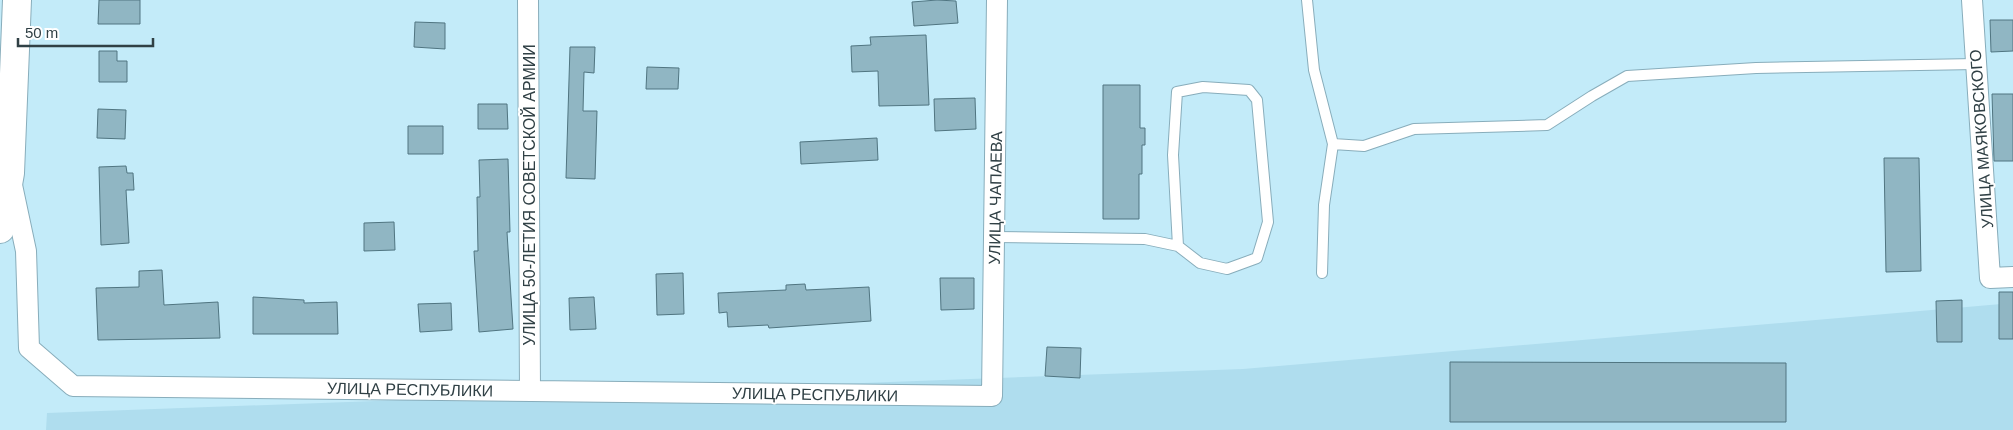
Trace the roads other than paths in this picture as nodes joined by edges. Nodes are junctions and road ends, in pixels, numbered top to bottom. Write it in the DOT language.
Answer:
graph roads {
  1 [pos="16,0"];
  2 [pos="528,0"];
  3 [pos="997,0"];
  4 [pos="1307,0"];
  5 [pos="1972,0"];
  6 [pos="1976,64"];
  7 [pos="1333,144"];
  8 [pos="5,175"];
  9 [pos="0,229"];
  10 [pos="994,237"];
  11 [pos="1178,246"];
  12 [pos="1322,273"];
  13 [pos="2013,277"];
  14 [pos="530,390"];
  15 [pos="992,396"];
  1 -- 8 [label="street"];
  2 -- 14 [label="street, УЛИЦА 50-ЛЕТИЯ СОВЕТСКОЙ АРМИИ"];
  3 -- 10 [label="street, УЛИЦА ЧАПАЕВА"];
  4 -- 7 [label="lane"];
  5 -- 6 [label="street, УЛИЦА МАЯКОВСКОГО"];
  6 -- 7 [label="lane"];
  6 -- 13 [label="street, УЛИЦА МАЯКОВСКОГО"];
  7 -- 12 [label="lane"];
  8 -- 9 [label="street"];
  8 -- 14 [label="street, УЛИЦА РЕСПУБЛИКИ"];
  10 -- 11 [label="lane"];
  10 -- 15 [label="street, УЛИЦА ЧАПАЕВА"];
  11 -- 11 [label="lane"];
  14 -- 15 [label="street, УЛИЦА РЕСПУБЛИКИ"];
}
